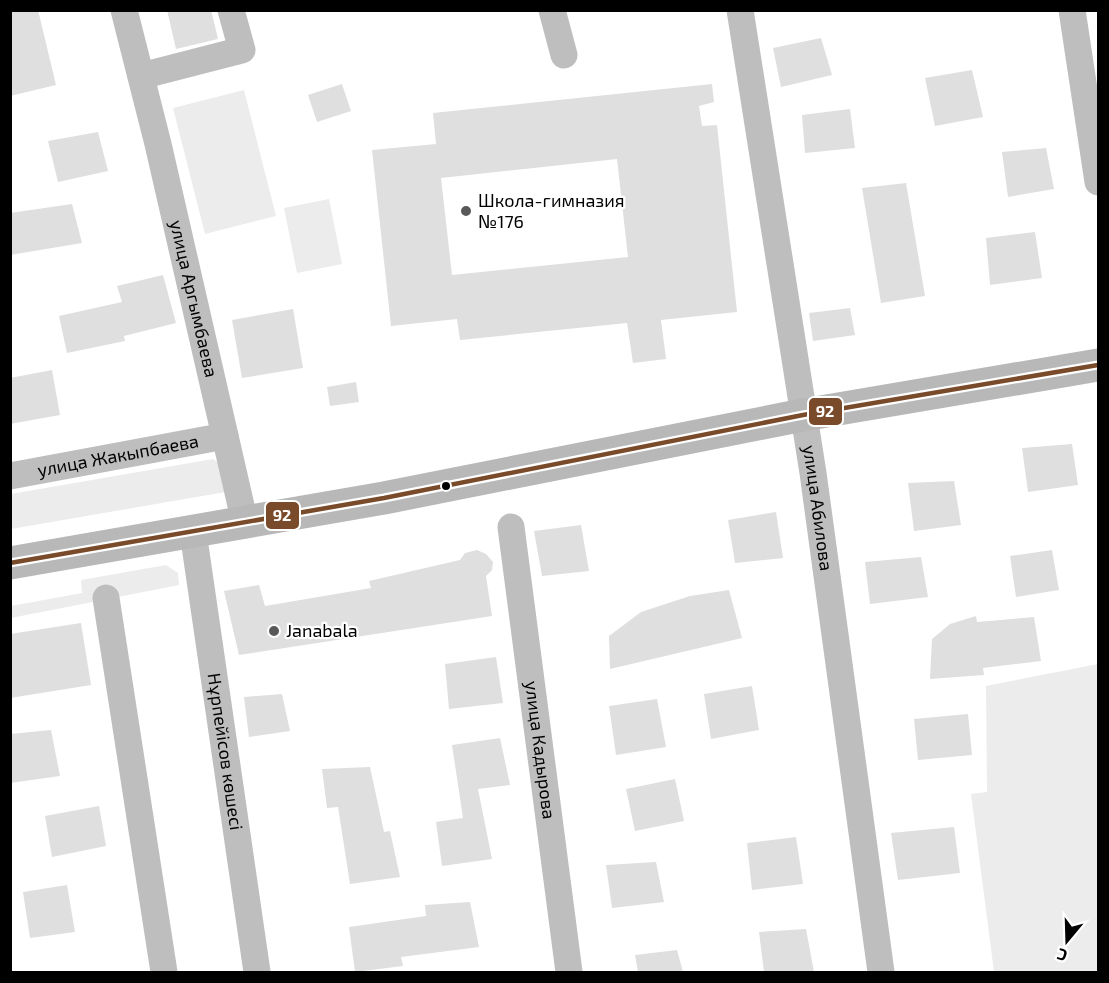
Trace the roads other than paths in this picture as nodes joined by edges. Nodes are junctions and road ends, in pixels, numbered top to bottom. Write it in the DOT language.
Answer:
graph roads {
  1 [pos="124,10"];
  2 [pos="231,10"];
  3 [pos="552,10"];
  4 [pos="740,10"];
  5 [pos="1072,10"];
  6 [pos="564,55"];
  7 [pos="141,76"];
  8 [pos="1098,182"];
  9 [pos="1098,365"];
  10 [pos="803,415"];
  11 [pos="225,436"];
  12 [pos="10,476"];
  13 [pos="245,522"];
  14 [pos="511,527"];
  15 [pos="193,532"];
  16 [pos="10,564"];
  17 [pos="106,598"];
  18 [pos="164,972"];
  19 [pos="257,972"];
  20 [pos="569,972"];
  21 [pos="881,972"];
  1 -- 7 [label="street, улица Аргымбаева"];
  2 -- 7 [label="street"];
  3 -- 6 [label="street"];
  4 -- 10 [label="street, улица Абилова"];
  5 -- 8 [label="street"];
  7 -- 11 [label="street, улица Аргымбаева"];
  9 -- 10 [label="main road"];
  10 -- 13 [label="main road"];
  10 -- 21 [label="street, улица Абилова"];
  11 -- 12 [label="street, улица Жакыпбаева"];
  11 -- 13 [label="street, улица Аргымбаева"];
  13 -- 15 [label="main road"];
  14 -- 20 [label="street, улица Кадырова"];
  15 -- 16 [label="main road"];
  15 -- 19 [label="street, Нұрпейісов көшесі"];
  17 -- 18 [label="street"];
}
